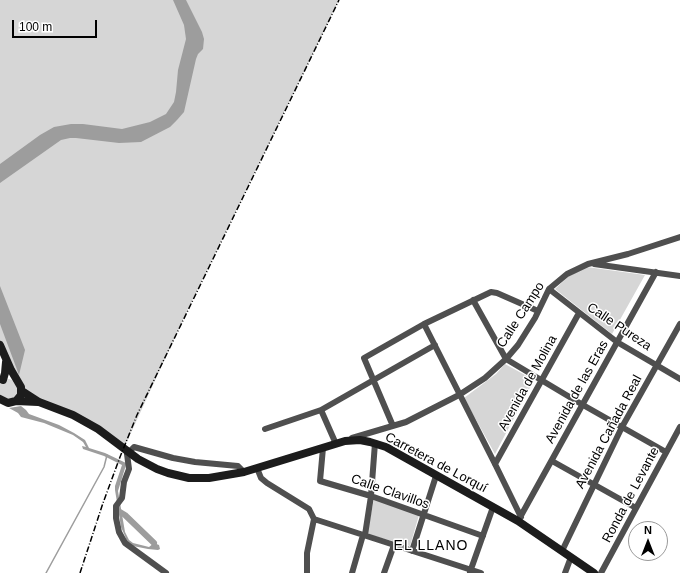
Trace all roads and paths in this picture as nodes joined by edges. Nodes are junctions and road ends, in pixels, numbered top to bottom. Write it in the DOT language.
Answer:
graph roads {
  1 [pos="680,237"];
  2 [pos="588,264"];
  3 [pos="656,272"];
  4 [pos="680,276"];
  5 [pos="549,289"];
  6 [pos="474,300"];
  7 [pos="538,311"];
  8 [pos="579,313"];
  9 [pos="424,324"];
  10 [pos="680,324"];
  11 [pos="617,342"];
  12 [pos="0,345"];
  13 [pos="435,345"];
  14 [pos="5,359"];
  15 [pos="506,359"];
  16 [pos="657,365"];
  17 [pos="680,379"];
  18 [pos="373,380"];
  19 [pos="2,381"];
  20 [pos="17,381"];
  21 [pos="542,382"];
  22 [pos="22,391"];
  23 [pos="459,395"];
  24 [pos="0,399"];
  25 [pos="16,401"];
  26 [pos="39,402"];
  27 [pos="583,405"];
  28 [pos="321,410"];
  29 [pos="393,426"];
  30 [pos="622,427"];
  31 [pos="680,427"];
  32 [pos="265,429"];
  33 [pos="345,441"];
  34 [pos="375,443"];
  35 [pos="336,444"];
  36 [pos="323,448"];
  37 [pos="666,452"];
  38 [pos="552,461"];
  39 [pos="495,464"];
  40 [pos="257,468"];
  41 [pos="244,472"];
  42 [pos="436,476"];
  43 [pos="594,485"];
  44 [pos="371,496"];
  45 [pos="493,507"];
  46 [pos="636,508"];
  47 [pos="424,515"];
  48 [pos="314,519"];
  49 [pos="520,519"];
  50 [pos="364,535"];
  51 [pos="483,536"];
  52 [pos="394,545"];
  53 [pos="412,551"];
  54 [pos="562,551"];
  55 [pos="570,557"];
  56 [pos="471,571"];
  57 [pos="166,573"];
  58 [pos="307,573"];
  59 [pos="352,573"];
  60 [pos="384,573"];
  61 [pos="481,573"];
  62 [pos="565,573"];
  63 [pos="594,573"];
  64 [pos="601,573"];
  1 -- 2 [label="street, Calle Campo"];
  2 -- 3 [label="street"];
  2 -- 5 [label="street, Calle Campo"];
  3 -- 4 [label="street"];
  3 -- 11 [label="street, Avenida de las Eras"];
  5 -- 7 [label="street, Calle Campo"];
  5 -- 8 [label="street, Calle Pureza"];
  6 -- 7 [label="street"];
  6 -- 9 [label="street"];
  6 -- 15 [label="street"];
  7 -- 15 [label="street, Calle Campo"];
  8 -- 11 [label="street, Calle Pureza"];
  8 -- 21 [label="street, Avenida de Molina"];
  9 -- 13 [label="street"];
  9 -- 18 [label="street"];
  10 -- 16 [label="street, Avenida Cañada Real"];
  11 -- 16 [label="street, Calle Pureza"];
  11 -- 27 [label="street, Avenida de las Eras"];
  12 -- 14 [label="main road"];
  13 -- 18 [label="street"];
  13 -- 23 [label="street"];
  14 -- 19 [label="main road"];
  14 -- 20 [label="main road"];
  15 -- 21 [label="street"];
  15 -- 23 [label="street, Calle Campo"];
  16 -- 17 [label="street, Calle Pureza"];
  16 -- 30 [label="street, Avenida Cañada Real"];
  18 -- 28 [label="street"];
  18 -- 29 [label="street"];
  19 -- 20 [label="main road"];
  20 -- 22 [label="main road"];
  21 -- 27 [label="street"];
  21 -- 39 [label="street, Avenida de Molina"];
  22 -- 25 [label="main road"];
  22 -- 26 [label="main road"];
  23 -- 29 [label="street, Calle Campo"];
  23 -- 39 [label="street"];
  24 -- 25 [label="main road"];
  25 -- 26 [label="main road"];
  26 -- 41 [label="main road, Carretera de Lorquí"];
  27 -- 30 [label="street"];
  27 -- 38 [label="street, Avenida de las Eras"];
  28 -- 32 [label="street"];
  28 -- 35 [label="street"];
  29 -- 33 [label="street, Calle Campo"];
  30 -- 37 [label="street"];
  30 -- 43 [label="street, Avenida Cañada Real"];
  31 -- 37 [label="street, Ronda de Levante"];
  33 -- 34 [label="main road, Carretera de Lorquí"];
  33 -- 35 [label="main road, Carretera de Lorquí"];
  34 -- 42 [label="main road, Carretera de Lorquí"];
  34 -- 44 [label="street"];
  35 -- 36 [label="main road, Carretera de Lorquí"];
  36 -- 40 [label="main road, Carretera de Lorquí"];
  36 -- 44 [label="street, Calle Clavillos"];
  37 -- 46 [label="street, Ronda de Levante"];
  38 -- 43 [label="street"];
  38 -- 49 [label="street, Avenida de las Eras"];
  39 -- 49 [label="street"];
  40 -- 41 [label="main road, Carretera de Lorquí"];
  40 -- 48 [label="street"];
  41 -- 57 [label="street"];
  42 -- 45 [label="main road, Carretera de Lorquí"];
  42 -- 47 [label="street"];
  43 -- 46 [label="street"];
  43 -- 54 [label="street, Avenida Cañada Real"];
  44 -- 47 [label="street, Calle Clavillos"];
  44 -- 50 [label="street"];
  45 -- 49 [label="main road, Carretera de Lorquí"];
  45 -- 51 [label="street"];
  46 -- 64 [label="street, Ronda de Levante"];
  47 -- 51 [label="street, Calle Clavillos"];
  47 -- 53 [label="street"];
  48 -- 50 [label="street"];
  48 -- 58 [label="street"];
  49 -- 54 [label="main road, Carretera de Lorquí"];
  50 -- 52 [label="street"];
  50 -- 59 [label="street"];
  51 -- 56 [label="street"];
  52 -- 53 [label="street"];
  52 -- 60 [label="street"];
  53 -- 56 [label="street"];
  54 -- 55 [label="main road, Carretera de Lorquí"];
  55 -- 62 [label="street"];
  55 -- 63 [label="main road, Carretera de Lorquí"];
  56 -- 61 [label="street"];
}
